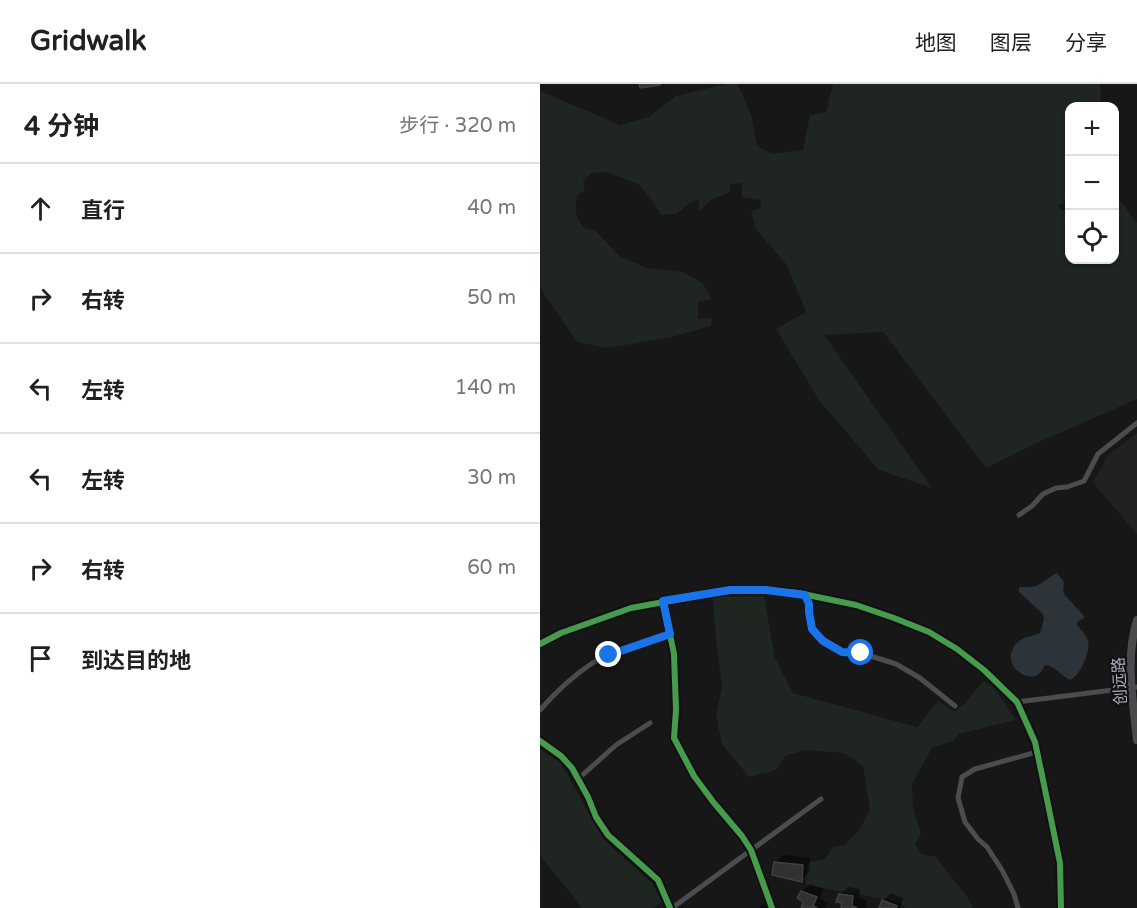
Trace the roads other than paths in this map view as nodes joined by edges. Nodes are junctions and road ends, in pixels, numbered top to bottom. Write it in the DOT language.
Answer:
graph roads {
  1 [pos="1137,423"];
  2 [pos="1019,515"];
  3 [pos="805,595"];
  4 [pos="663,601"];
  5 [pos="1137,620"];
  6 [pos="670,634"];
  7 [pos="540,644"];
  8 [pos="1134,687"];
  9 [pos="1017,702"];
  10 [pos="956,706"];
  11 [pos="540,710"];
  12 [pos="650,723"];
  13 [pos="1137,740"];
  14 [pos="540,741"];
  15 [pos="1038,752"];
  16 [pos="578,779"];
  17 [pos="821,799"];
  18 [pos="751,850"];
  19 [pos="671,908"];
  20 [pos="772,908"];
  21 [pos="1018,908"];
  22 [pos="1061,908"];
  1 -- 2 [label="street"];
  3 -- 4 [label="street"];
  3 -- 9 [label="street"];
  3 -- 10 [label="street"];
  4 -- 6 [label="street"];
  4 -- 7 [label="street"];
  5 -- 8 [label="main road, 创远路"];
  6 -- 11 [label="street"];
  6 -- 18 [label="street"];
  8 -- 9 [label="street"];
  8 -- 13 [label="main road, 创远路"];
  9 -- 15 [label="street"];
  12 -- 16 [label="street"];
  14 -- 16 [label="street"];
  15 -- 21 [label="street"];
  15 -- 22 [label="street"];
  16 -- 19 [label="street"];
  17 -- 18 [label="street"];
  18 -- 19 [label="street"];
  18 -- 20 [label="street"];
}
